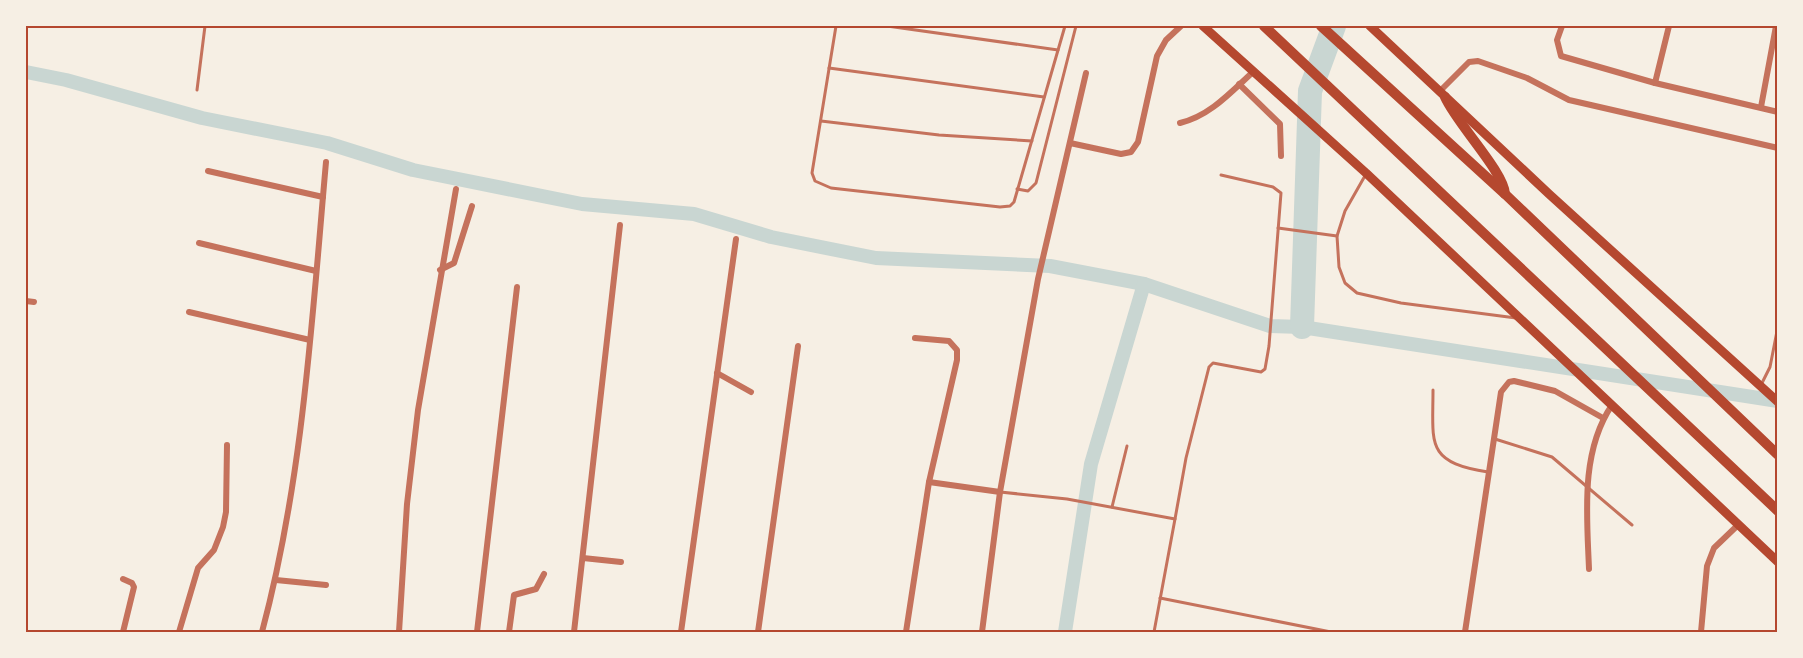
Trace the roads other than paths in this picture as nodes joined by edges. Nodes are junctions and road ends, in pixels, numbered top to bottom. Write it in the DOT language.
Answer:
graph roads {
  1 [pos="205,26"];
  2 [pos="836,26"];
  3 [pos="888,26"];
  4 [pos="1065,26"];
  5 [pos="1076,26"];
  6 [pos="1180,26"];
  7 [pos="1203,26"];
  8 [pos="1264,26"];
  9 [pos="1321,26"];
  10 [pos="1370,26"];
  11 [pos="1562,26"];
  12 [pos="1669,26"];
  13 [pos="1776,26"];
  14 [pos="1058,50"];
  15 [pos="829,68"];
  16 [pos="1254,71"];
  17 [pos="1086,73"];
  18 [pos="1655,83"];
  19 [pos="1239,84"];
  20 [pos="197,90"];
  21 [pos="1442,94"];
  22 [pos="1044,97"];
  23 [pos="1761,107"];
  24 [pos="1778,112"];
  25 [pos="821,121"];
  26 [pos="1180,123"];
  27 [pos="1032,141"];
  28 [pos="1070,143"];
  29 [pos="1778,148"];
  30 [pos="1281,156"];
  31 [pos="326,162"];
  32 [pos="208,171"];
  33 [pos="1366,173"];
  34 [pos="1221,176"];
  35 [pos="456,189"];
  36 [pos="1017,189"];
  37 [pos="1505,194"];
  38 [pos="323,197"];
  39 [pos="472,206"];
  40 [pos="620,225"];
  41 [pos="1278,228"];
  42 [pos="1337,236"];
  43 [pos="736,239"];
  44 [pos="199,243"];
  45 [pos="440,270"];
  46 [pos="316,271"];
  47 [pos="517,287"];
  48 [pos="26,301"];
  49 [pos="34,302"];
  50 [pos="189,312"];
  51 [pos="1518,318"];
  52 [pos="1778,326"];
  53 [pos="915,338"];
  54 [pos="310,340"];
  55 [pos="798,346"];
  56 [pos="717,373"];
  57 [pos="1433,390"];
  58 [pos="1764,390"];
  59 [pos="752,392"];
  60 [pos="1778,402"];
  61 [pos="1612,405"];
  62 [pos="1603,418"];
  63 [pos="1495,439"];
  64 [pos="227,445"];
  65 [pos="1127,446"];
  66 [pos="1778,455"];
  67 [pos="1489,472"];
  68 [pos="929,482"];
  69 [pos="1587,488"];
  70 [pos="1000,492"];
  71 [pos="1112,507"];
  72 [pos="1778,511"];
  73 [pos="1175,519"];
  74 [pos="1632,525"];
  75 [pos="1738,525"];
  76 [pos="583,558"];
  77 [pos="621,562"];
  78 [pos="1778,562"];
  79 [pos="1589,569"];
  80 [pos="544,574"];
  81 [pos="123,579"];
  82 [pos="276,580"];
  83 [pos="326,585"];
  84 [pos="1160,598"];
  85 [pos="123,633"];
  86 [pos="179,633"];
  87 [pos="262,633"];
  88 [pos="399,633"];
  89 [pos="477,633"];
  90 [pos="509,633"];
  91 [pos="574,633"];
  92 [pos="681,633"];
  93 [pos="758,633"];
  94 [pos="906,633"];
  95 [pos="982,633"];
  96 [pos="1154,633"];
  97 [pos="1331,633"];
  98 [pos="1465,633"];
  99 [pos="1701,633"];
  1 -- 20 [label="lane"];
  2 -- 15 [label="lane"];
  3 -- 14 [label="lane"];
  4 -- 14 [label="lane"];
  5 -- 36 [label="lane"];
  6 -- 28 [label="street"];
  7 -- 16 [label="main road"];
  8 -- 72 [label="highway"];
  9 -- 37 [label="highway"];
  10 -- 21 [label="main road"];
  11 -- 18 [label="street"];
  12 -- 18 [label="street"];
  13 -- 23 [label="street"];
  14 -- 22 [label="lane"];
  15 -- 22 [label="lane"];
  15 -- 25 [label="lane"];
  16 -- 19 [label="street"];
  16 -- 33 [label="main road"];
  17 -- 28 [label="street"];
  18 -- 23 [label="street"];
  19 -- 26 [label="street"];
  19 -- 30 [label="street"];
  21 -- 29 [label="street"];
  21 -- 37 [label="highway"];
  21 -- 58 [label="main road"];
  22 -- 27 [label="lane"];
  23 -- 24 [label="street"];
  25 -- 27 [label="lane"];
  25 -- 36 [label="lane"];
  27 -- 36 [label="lane"];
  28 -- 70 [label="street"];
  31 -- 38 [label="street"];
  32 -- 38 [label="street"];
  33 -- 42 [label="lane"];
  33 -- 51 [label="main road"];
  34 -- 41 [label="lane"];
  35 -- 45 [label="street"];
  37 -- 66 [label="highway"];
  38 -- 46 [label="street"];
  39 -- 45 [label="street"];
  40 -- 76 [label="street"];
  41 -- 42 [label="lane"];
  41 -- 73 [label="lane"];
  42 -- 51 [label="lane"];
  43 -- 56 [label="street"];
  44 -- 46 [label="street"];
  45 -- 88 [label="street"];
  46 -- 54 [label="street"];
  47 -- 89 [label="street"];
  48 -- 49 [label="street"];
  50 -- 54 [label="street"];
  51 -- 61 [label="main road"];
  52 -- 58 [label="lane"];
  53 -- 68 [label="street"];
  54 -- 82 [label="street"];
  55 -- 93 [label="street"];
  56 -- 59 [label="street"];
  56 -- 92 [label="street"];
  57 -- 67 [label="lane"];
  58 -- 60 [label="main road"];
  61 -- 62 [label="street"];
  61 -- 75 [label="main road"];
  62 -- 63 [label="street"];
  62 -- 69 [label="street"];
  63 -- 67 [label="street"];
  63 -- 69 [label="lane"];
  64 -- 86 [label="street"];
  65 -- 71 [label="lane"];
  67 -- 98 [label="street"];
  68 -- 70 [label="street"];
  68 -- 94 [label="street"];
  69 -- 74 [label="lane"];
  69 -- 79 [label="street"];
  70 -- 71 [label="lane"];
  70 -- 95 [label="street"];
  71 -- 73 [label="lane"];
  73 -- 84 [label="lane"];
  75 -- 78 [label="main road"];
  75 -- 99 [label="street"];
  76 -- 77 [label="street"];
  76 -- 91 [label="street"];
  80 -- 90 [label="street"];
  81 -- 85 [label="street"];
  82 -- 83 [label="street"];
  82 -- 87 [label="street"];
  84 -- 96 [label="lane"];
  84 -- 97 [label="lane"];
}
